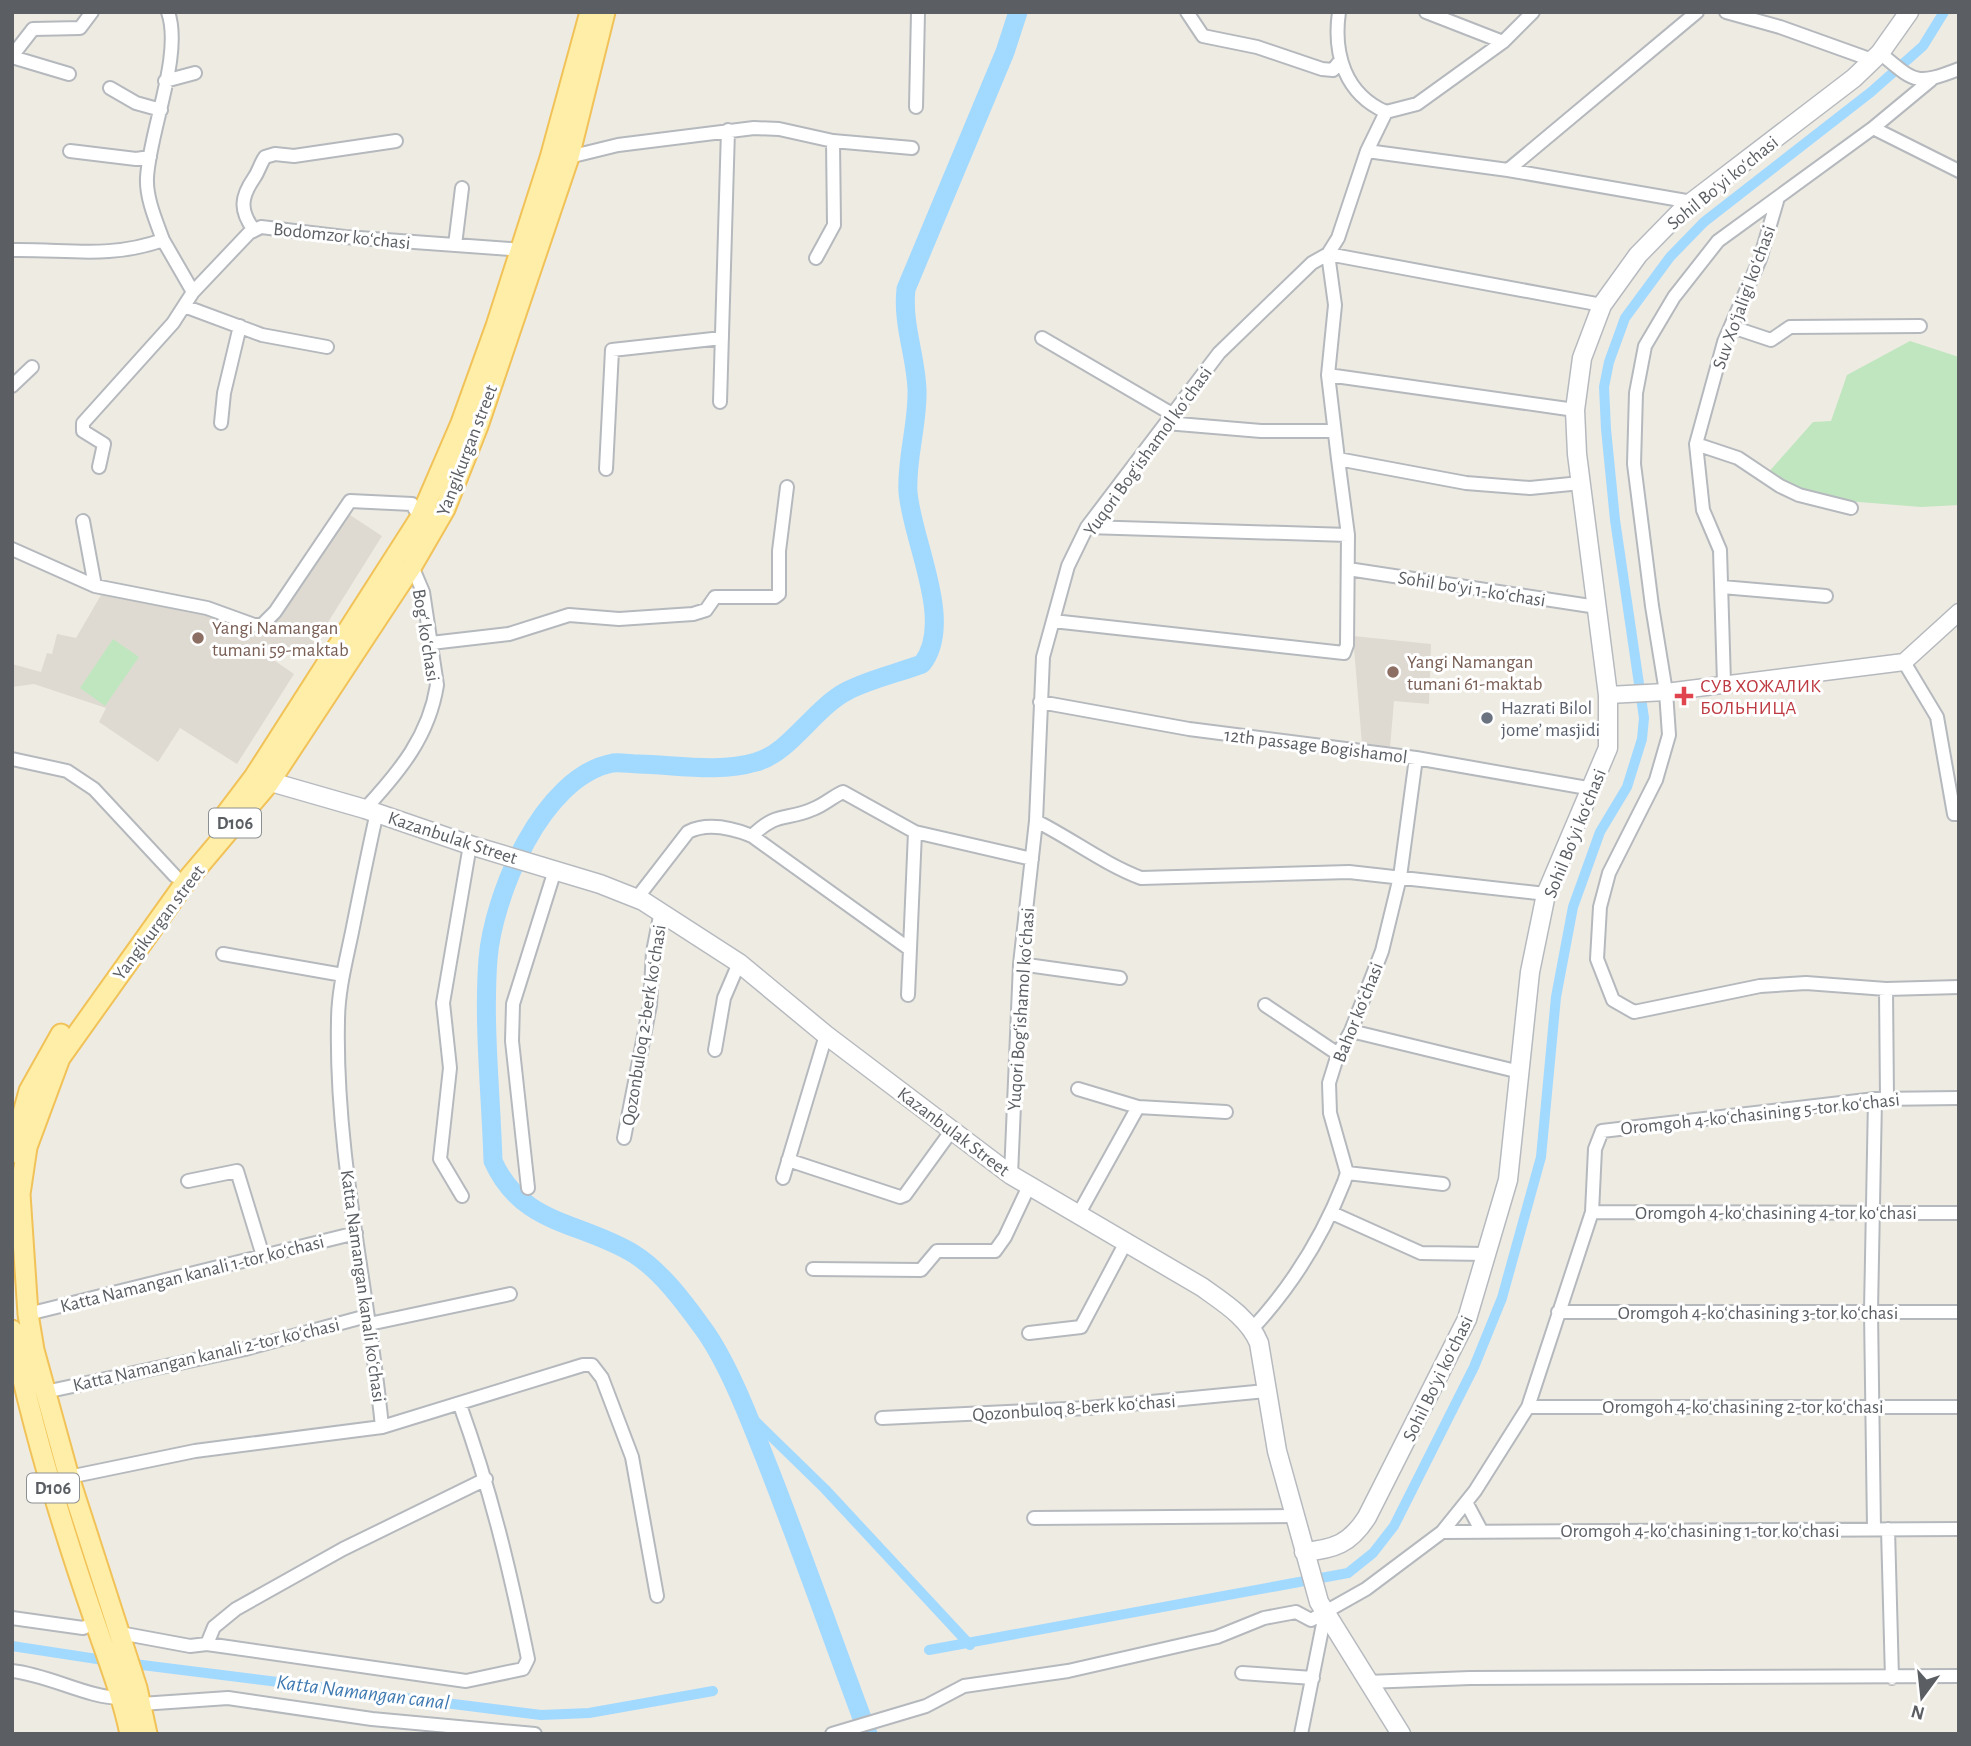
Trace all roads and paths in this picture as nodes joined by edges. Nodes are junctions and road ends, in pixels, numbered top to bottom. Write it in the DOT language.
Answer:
graph roads {
  1 [pos="92,12"];
  2 [pos="168,12"];
  3 [pos="590,12"];
  4 [pos="605,12"];
  5 [pos="918,12"];
  6 [pos="1187,12"];
  7 [pos="1339,12"];
  8 [pos="1426,12"];
  9 [pos="1533,12"];
  10 [pos="1697,12"];
  11 [pos="1726,12"];
  12 [pos="1909,12"];
  13 [pos="1503,42"];
  14 [pos="12,57"];
  15 [pos="1876,57"];
  16 [pos="1340,61"];
  17 [pos="1959,69"];
  18 [pos="69,74"];
  19 [pos="195,74"];
  20 [pos="1931,80"];
  21 [pos="165,81"];
  22 [pos="110,88"];
  23 [pos="916,107"];
  24 [pos="160,110"];
  25 [pos="1385,112"];
  26 [pos="1873,128"];
  27 [pos="728,130"];
  28 [pos="396,141"];
  29 [pos="833,141"];
  30 [pos="912,148"];
  31 [pos="70,151"];
  32 [pos="1367,151"];
  33 [pos="150,157"];
  34 [pos="569,157"];
  35 [pos="1508,170"];
  36 [pos="1959,171"];
  37 [pos="462,188"];
  38 [pos="1777,201"];
  39 [pos="1692,202"];
  40 [pos="254,230"];
  41 [pos="163,240"];
  42 [pos="455,245"];
  43 [pos="12,250"];
  44 [pos="520,253"];
  45 [pos="1328,254"];
  46 [pos="816,258"];
  47 [pos="193,292"];
  48 [pos="1602,305"];
  49 [pos="184,306"];
  50 [pos="240,326"];
  51 [pos="1920,326"];
  52 [pos="1732,327"];
  53 [pos="722,338"];
  54 [pos="1042,338"];
  55 [pos="327,347"];
  56 [pos="32,367"];
  57 [pos="1328,375"];
  58 [pos="12,386"];
  59 [pos="720,402"];
  60 [pos="1575,410"];
  61 [pos="1169,418"];
  62 [pos="221,423"];
  63 [pos="1333,431"];
  64 [pos="1696,444"];
  65 [pos="1338,459"];
  66 [pos="99,467"];
  67 [pos="606,469"];
  68 [pos="1581,483"];
  69 [pos="787,487"];
  70 [pos="1851,508"];
  71 [pos="420,518"];
  72 [pos="83,520"];
  73 [pos="1087,527"];
  74 [pos="1348,535"];
  75 [pos="12,549"];
  76 [pos="412,566"];
  77 [pos="1348,569"];
  78 [pos="95,586"];
  79 [pos="1722,587"];
  80 [pos="1826,596"];
  81 [pos="1597,607"];
  82 [pos="1959,612"];
  83 [pos="1053,621"];
  84 [pos="431,643"];
  85 [pos="1904,662"];
  86 [pos="1724,683"];
  87 [pos="1662,692"];
  88 [pos="1613,695"];
  89 [pos="1040,702"];
  90 [pos="1416,758"];
  91 [pos="12,759"];
  92 [pos="261,780"];
  93 [pos="1593,789"];
  94 [pos="371,810"];
  95 [pos="1959,814"];
  96 [pos="1036,821"];
  97 [pos="915,832"];
  98 [pos="752,836"];
  99 [pos="470,845"];
  100 [pos="1032,859"];
  101 [pos="555,870"];
  102 [pos="175,876"];
  103 [pos="1400,877"];
  104 [pos="1546,894"];
  105 [pos="637,898"];
  106 [pos="661,911"];
  107 [pos="908,948"];
  108 [pos="223,954"];
  109 [pos="739,963"];
  110 [pos="1020,964"];
  111 [pos="343,975"];
  112 [pos="1120,978"];
  113 [pos="1959,987"];
  114 [pos="1886,989"];
  115 [pos="908,995"];
  116 [pos="1265,1005"];
  117 [pos="1351,1031"];
  118 [pos="827,1035"];
  119 [pos="715,1050"];
  120 [pos="1338,1054"];
  121 [pos="1520,1072"];
  122 [pos="1078,1089"];
  123 [pos="1959,1098"];
  124 [pos="1881,1099"];
  125 [pos="1138,1107"];
  126 [pos="1226,1112"];
  127 [pos="952,1130"];
  128 [pos="624,1138"];
  129 [pos="16,1147"];
  130 [pos="788,1160"];
  131 [pos="1347,1173"];
  132 [pos="1011,1175"];
  133 [pos="783,1178"];
  134 [pos="188,1181"];
  135 [pos="1443,1184"];
  136 [pos="1029,1186"];
  137 [pos="528,1188"];
  138 [pos="462,1196"];
  139 [pos="1592,1212"];
  140 [pos="1874,1212"];
  141 [pos="1332,1213"];
  142 [pos="1959,1213"];
  143 [pos="1078,1215"];
  144 [pos="356,1233"];
  145 [pos="1126,1242"];
  146 [pos="1486,1254"];
  147 [pos="263,1256"];
  148 [pos="813,1269"];
  149 [pos="510,1294"];
  150 [pos="1871,1311"];
  151 [pos="1558,1312"];
  152 [pos="1959,1312"];
  153 [pos="28,1314"];
  154 [pos="368,1320"];
  155 [pos="1252,1329"];
  156 [pos="12,1331"];
  157 [pos="1029,1333"];
  158 [pos="1266,1391"];
  159 [pos="45,1392"];
  160 [pos="460,1405"];
  161 [pos="1872,1406"];
  162 [pos="1528,1407"];
  163 [pos="1959,1407"];
  164 [pos="882,1418"];
  165 [pos="382,1427"];
  166 [pos="69,1477"];
  167 [pos="486,1479"];
  168 [pos="1466,1502"];
  169 [pos="1295,1516"];
  170 [pos="1034,1518"];
  171 [pos="1874,1529"];
  172 [pos="1888,1529"];
  173 [pos="1959,1529"];
  174 [pos="1442,1532"];
  175 [pos="1482,1532"];
  176 [pos="1306,1560"];
  177 [pos="657,1596"];
  178 [pos="1322,1608"];
  179 [pos="12,1618"];
  180 [pos="95,1623"];
  181 [pos="122,1639"];
  182 [pos="207,1644"];
  183 [pos="12,1671"];
  184 [pos="1242,1674"];
  185 [pos="1959,1675"];
  186 [pos="1314,1678"];
  187 [pos="1892,1678"];
  188 [pos="1367,1682"];
  189 [pos="130,1694"];
  190 [pos="130,1734"];
  191 [pos="146,1734"];
  192 [pos="535,1734"];
  193 [pos="832,1734"];
  194 [pos="1301,1734"];
  195 [pos="1401,1734"];
  1 -- 14 [label="street"];
  2 -- 21 [label="street"];
  3 -- 44 [label="main road, Yangikurgan street / D106"];
  4 -- 34 [label="main road, Yangikurgan street / D106"];
  5 -- 23 [label="street"];
  6 -- 16 [label="street"];
  7 -- 16 [label="street"];
  8 -- 13 [label="street"];
  9 -- 13 [label="street"];
  10 -- 35 [label="street"];
  11 -- 15 [label="street"];
  12 -- 15 [label="main road, Sohil Boʻyi koʻchasi"];
  13 -- 25 [label="street"];
  14 -- 18 [label="street"];
  15 -- 20 [label="street"];
  15 -- 39 [label="main road, Sohil Boʻyi koʻchasi"];
  16 -- 25 [label="street"];
  17 -- 20 [label="street"];
  19 -- 21 [label="street"];
  20 -- 26 [label="street"];
  21 -- 24 [label="street"];
  22 -- 24 [label="street"];
  24 -- 33 [label="street"];
  25 -- 32 [label="street, Yuqori Bogʻishamol koʻchasi"];
  26 -- 36 [label="street"];
  26 -- 38 [label="street"];
  27 -- 29 [label="street"];
  27 -- 34 [label="street"];
  27 -- 53 [label="street"];
  28 -- 40 [label="street"];
  29 -- 30 [label="street"];
  29 -- 46 [label="street"];
  31 -- 33 [label="street"];
  32 -- 35 [label="street"];
  32 -- 45 [label="street, Yuqori Bogʻishamol koʻchasi"];
  33 -- 41 [label="street"];
  34 -- 76 [label="main road, Yangikurgan street / D106"];
  35 -- 39 [label="street"];
  37 -- 42 [label="street"];
  38 -- 52 [label="street, Suv Xoʻjaligi koʻchasi"];
  38 -- 87 [label="street"];
  39 -- 48 [label="main road, Sohil Boʻyi koʻchasi"];
  40 -- 42 [label="street, Bodomzor koʻchasi"];
  40 -- 47 [label="street, Bodomzor koʻchasi"];
  41 -- 43 [label="street"];
  41 -- 47 [label="street"];
  42 -- 44 [label="street, Bodomzor koʻchasi"];
  44 -- 71 [label="main road, Yangikurgan street / D106"];
  45 -- 48 [label="street"];
  45 -- 57 [label="street"];
  45 -- 61 [label="street, Yuqori Bogʻishamol koʻchasi"];
  47 -- 49 [label="street, Bodomzor koʻchasi"];
  48 -- 60 [label="main road, Sohil Boʻyi koʻchasi"];
  49 -- 50 [label="street"];
  49 -- 66 [label="street, Bodomzor koʻchasi"];
  50 -- 55 [label="street"];
  50 -- 62 [label="street"];
  51 -- 52 [label="street"];
  52 -- 64 [label="street, Suv Xoʻjaligi koʻchasi"];
  53 -- 59 [label="street"];
  53 -- 67 [label="street"];
  54 -- 61 [label="street"];
  56 -- 58 [label="street"];
  57 -- 60 [label="street"];
  57 -- 63 [label="street"];
  60 -- 68 [label="main road, Sohil Boʻyi koʻchasi"];
  61 -- 63 [label="street"];
  61 -- 73 [label="street, Yuqori Bogʻishamol koʻchasi"];
  63 -- 65 [label="street"];
  64 -- 70 [label="street"];
  64 -- 79 [label="street, Suv Xoʻjaligi koʻchasi"];
  65 -- 68 [label="street"];
  65 -- 74 [label="street"];
  68 -- 81 [label="main road, Sohil Boʻyi koʻchasi"];
  69 -- 84 [label="street"];
  71 -- 78 [label="street"];
  71 -- 92 [label="main road, Yangikurgan street / D106"];
  72 -- 78 [label="street"];
  73 -- 74 [label="street"];
  73 -- 83 [label="street, Yuqori Bogʻishamol koʻchasi"];
  74 -- 77 [label="street"];
  75 -- 78 [label="street"];
  76 -- 84 [label="street, Bogʻ koʻchasi"];
  76 -- 92 [label="main road, Yangikurgan street / D106"];
  77 -- 81 [label="street, Sohil boʻyi 1-koʻchasi"];
  77 -- 83 [label="street"];
  79 -- 80 [label="street"];
  79 -- 86 [label="street, Suv Xoʻjaligi koʻchasi"];
  81 -- 88 [label="main road, Sohil Boʻyi koʻchasi"];
  82 -- 85 [label="street"];
  83 -- 89 [label="street, Yuqori Bogʻishamol koʻchasi"];
  84 -- 94 [label="street, Bogʻ koʻchasi"];
  85 -- 86 [label="street"];
  85 -- 95 [label="street"];
  86 -- 87 [label="street"];
  87 -- 88 [label="street"];
  87 -- 114 [label="street"];
  88 -- 93 [label="main road, Sohil Boʻyi koʻchasi"];
  89 -- 90 [label="street, 12th passage Bogishamol"];
  89 -- 96 [label="street, Yuqori Bogʻishamol koʻchasi"];
  90 -- 93 [label="street, 12th passage Bogishamol"];
  90 -- 103 [label="street, Bahor koʻchasi"];
  91 -- 102 [label="street"];
  92 -- 94 [label="main road, Kazanbulak Street"];
  92 -- 102 [label="main road, Yangikurgan street / D106"];
  92 -- 129 [label="main road, Yangikurgan street / D106"];
  93 -- 104 [label="main road, Sohil Boʻyi koʻchasi"];
  94 -- 99 [label="main road, Kazanbulak Street"];
  94 -- 111 [label="street, Katta Namangan kanali koʻchasi"];
  96 -- 100 [label="street, Yuqori Bogʻishamol koʻchasi"];
  96 -- 103 [label="street"];
  97 -- 98 [label="street"];
  97 -- 100 [label="street"];
  97 -- 107 [label="street"];
  98 -- 105 [label="street"];
  98 -- 107 [label="street"];
  99 -- 101 [label="main road, Kazanbulak Street"];
  99 -- 138 [label="street"];
  100 -- 110 [label="street, Yuqori Bogʻishamol koʻchasi"];
  101 -- 105 [label="main road, Kazanbulak Street"];
  101 -- 137 [label="street"];
  102 -- 129 [label="main road, Yangikurgan street / D106"];
  103 -- 104 [label="street"];
  103 -- 117 [label="street, Bahor koʻchasi"];
  104 -- 121 [label="main road, Sohil Boʻyi koʻchasi"];
  105 -- 106 [label="main road, Kazanbulak Street"];
  106 -- 109 [label="main road, Kazanbulak Street"];
  106 -- 128 [label="street, Qozonbuloq 2-berk koʻchasi"];
  107 -- 115 [label="street"];
  108 -- 111 [label="street"];
  109 -- 118 [label="main road, Kazanbulak Street"];
  109 -- 119 [label="street"];
  110 -- 112 [label="street"];
  110 -- 132 [label="street, Yuqori Bogʻishamol koʻchasi"];
  111 -- 144 [label="street, Katta Namangan kanali koʻchasi"];
  113 -- 114 [label="street"];
  114 -- 124 [label="street"];
  116 -- 120 [label="street"];
  117 -- 120 [label="street, Bahor koʻchasi"];
  117 -- 121 [label="street"];
  118 -- 127 [label="main road, Kazanbulak Street"];
  118 -- 130 [label="street"];
  120 -- 131 [label="street, Bahor koʻchasi"];
  121 -- 146 [label="main road, Sohil Boʻyi koʻchasi"];
  122 -- 125 [label="street"];
  123 -- 124 [label="street, Oromgoh 4-koʻchasining 5-tor koʻchasi"];
  124 -- 139 [label="street, Oromgoh 4-koʻchasining 5-tor koʻchasi"];
  124 -- 140 [label="street"];
  125 -- 126 [label="street"];
  125 -- 143 [label="street"];
  127 -- 130 [label="street"];
  127 -- 132 [label="main road, Kazanbulak Street"];
  129 -- 153 [label="main road, Yangikurgan street / D106"];
  130 -- 133 [label="street"];
  131 -- 135 [label="street"];
  131 -- 141 [label="street"];
  132 -- 136 [label="main road, Kazanbulak Street"];
  134 -- 147 [label="street"];
  136 -- 143 [label="main road, Kazanbulak Street"];
  136 -- 148 [label="street"];
  139 -- 140 [label="street, Oromgoh 4-koʻchasining 4-tor koʻchasi"];
  139 -- 151 [label="street"];
  140 -- 142 [label="street, Oromgoh 4-koʻchasining 4-tor koʻchasi"];
  140 -- 150 [label="street"];
  141 -- 146 [label="street"];
  141 -- 155 [label="street"];
  143 -- 145 [label="main road, Kazanbulak Street"];
  144 -- 147 [label="street, Katta Namangan kanali 1-tor koʻchasi"];
  144 -- 154 [label="street, Katta Namangan kanali koʻchasi"];
  145 -- 155 [label="main road, Kazanbulak Street"];
  145 -- 157 [label="street"];
  146 -- 176 [label="main road, Sohil Boʻyi koʻchasi"];
  147 -- 153 [label="street, Katta Namangan kanali 1-tor koʻchasi"];
  149 -- 154 [label="street, Katta Namangan kanali 2-tor koʻchasi"];
  150 -- 151 [label="street, Oromgoh 4-koʻchasining 3-tor koʻchasi"];
  150 -- 152 [label="street, Oromgoh 4-koʻchasining 3-tor koʻchasi"];
  150 -- 161 [label="street"];
  151 -- 162 [label="street"];
  153 -- 159 [label="main road, Yangikurgan street / D106"];
  154 -- 159 [label="street, Katta Namangan kanali 2-tor koʻchasi"];
  154 -- 165 [label="street, Katta Namangan kanali koʻchasi"];
  155 -- 158 [label="main road"];
  156 -- 180 [label="main road, D106"];
  158 -- 164 [label="street, Qozonbuloq 8-berk koʻchasi"];
  158 -- 169 [label="main road"];
  159 -- 166 [label="main road, Yangikurgan street / D106"];
  160 -- 165 [label="street, Katta Namangan kanali koʻchasi"];
  160 -- 167 [label="street"];
  160 -- 177 [label="street, Katta Namangan kanali koʻchasi"];
  161 -- 162 [label="street, Oromgoh 4-koʻchasining 2-tor koʻchasi"];
  161 -- 163 [label="street, Oromgoh 4-koʻchasining 2-tor koʻchasi"];
  161 -- 171 [label="street"];
  162 -- 168 [label="street"];
  165 -- 166 [label="street"];
  166 -- 181 [label="main road, Yangikurgan street / D106"];
  167 -- 182 [label="street"];
  167 -- 182 [label="street"];
  168 -- 174 [label="street"];
  168 -- 175 [label="street"];
  169 -- 170 [label="street"];
  169 -- 176 [label="main road"];
  171 -- 172 [label="street, Oromgoh 4-koʻchasining 1-tor koʻchasi"];
  171 -- 175 [label="street, Oromgoh 4-koʻchasining 1-tor koʻchasi"];
  172 -- 173 [label="street, Oromgoh 4-koʻchasining 1-tor koʻchasi"];
  172 -- 187 [label="street"];
  174 -- 175 [label="street, Oromgoh 4-koʻchasining 1-tor koʻchasi"];
  174 -- 178 [label="street"];
  176 -- 178 [label="main road"];
  178 -- 186 [label="street"];
  178 -- 188 [label="main road"];
  178 -- 193 [label="street"];
  179 -- 180 [label="street"];
  180 -- 189 [label="main road, D106"];
  181 -- 182 [label="street"];
  181 -- 189 [label="main road, D106"];
  183 -- 189 [label="street"];
  184 -- 186 [label="street"];
  185 -- 187 [label="street"];
  186 -- 194 [label="street"];
  187 -- 188 [label="street"];
  188 -- 195 [label="main road"];
  189 -- 190 [label="main road, D106"];
  189 -- 191 [label="main road, D106"];
  189 -- 192 [label="street"];
}
